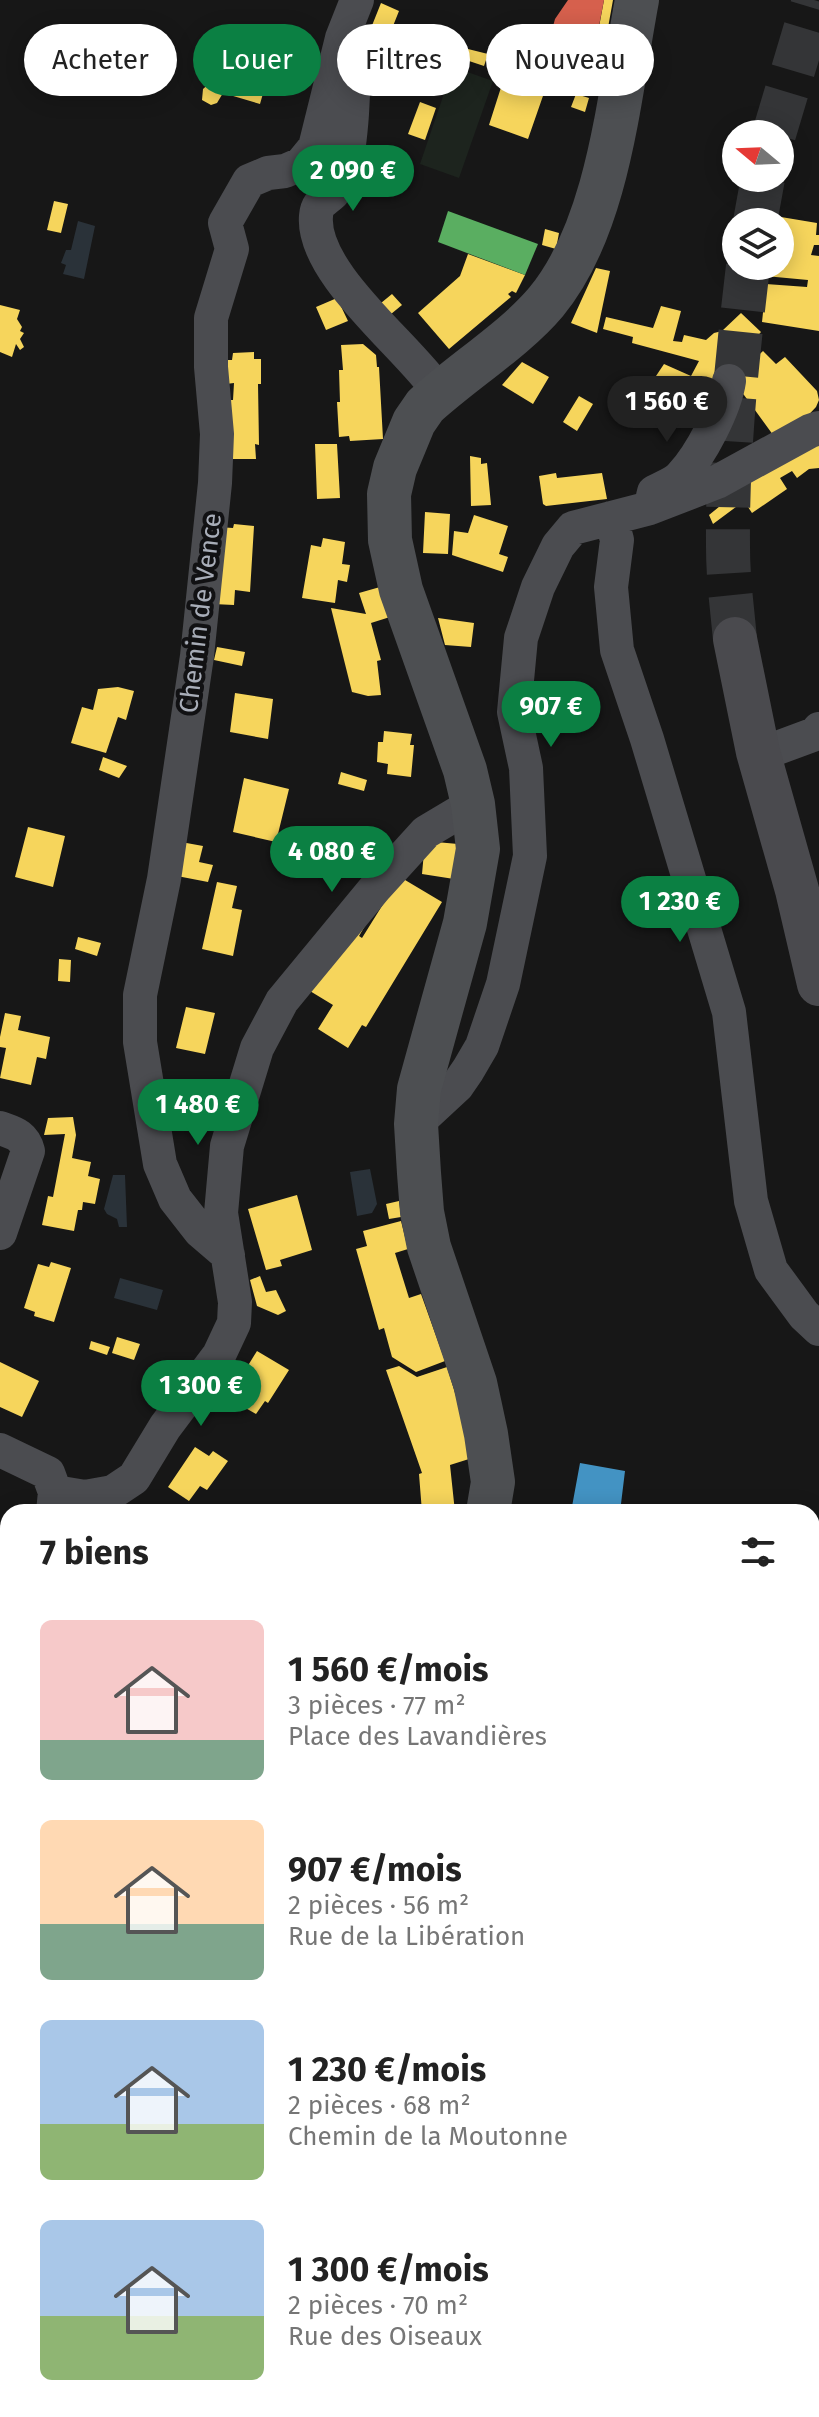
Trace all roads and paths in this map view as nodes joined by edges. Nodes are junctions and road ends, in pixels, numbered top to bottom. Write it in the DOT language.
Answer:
graph roads {
  1 [pos="637,0"];
  2 [pos="356,5"];
  3 [pos="729,381"];
  4 [pos="440,393"];
  5 [pos="819,428"];
  6 [pos="650,508"];
  7 [pos="611,518"];
  8 [pos="735,639"];
  9 [pos="819,729"];
  10 [pos="758,752"];
  11 [pos="473,804"];
  12 [pos="819,984"];
  13 [pos="416,1124"];
  14 [pos="0,1128"];
  15 [pos="0,1233"];
  16 [pos="228,1255"];
  17 [pos="819,1329"];
  18 [pos="0,1450"];
  19 [pos="134,1478"];
  20 [pos="54,1502"];
  21 [pos="129,1504"];
  22 [pos="489,1504"];
  1 -- 4 [label="main road"];
  2 -- 4 [label="street"];
  2 -- 16 [label="street, Chemin de Vence"];
  3 -- 6 [label="street"];
  4 -- 11 [label="main road"];
  5 -- 6 [label="street"];
  6 -- 7 [label="street"];
  7 -- 13 [label="street"];
  7 -- 17 [label="street"];
  8 -- 10 [label="main road"];
  9 -- 10 [label="street"];
  10 -- 12 [label="main road"];
  11 -- 13 [label="main road"];
  11 -- 16 [label="street"];
  13 -- 22 [label="main road"];
  14 -- 15 [label="street"];
  16 -- 19 [label="street"];
  18 -- 20 [label="street"];
  19 -- 20 [label="street"];
  19 -- 21 [label="street"];
}
